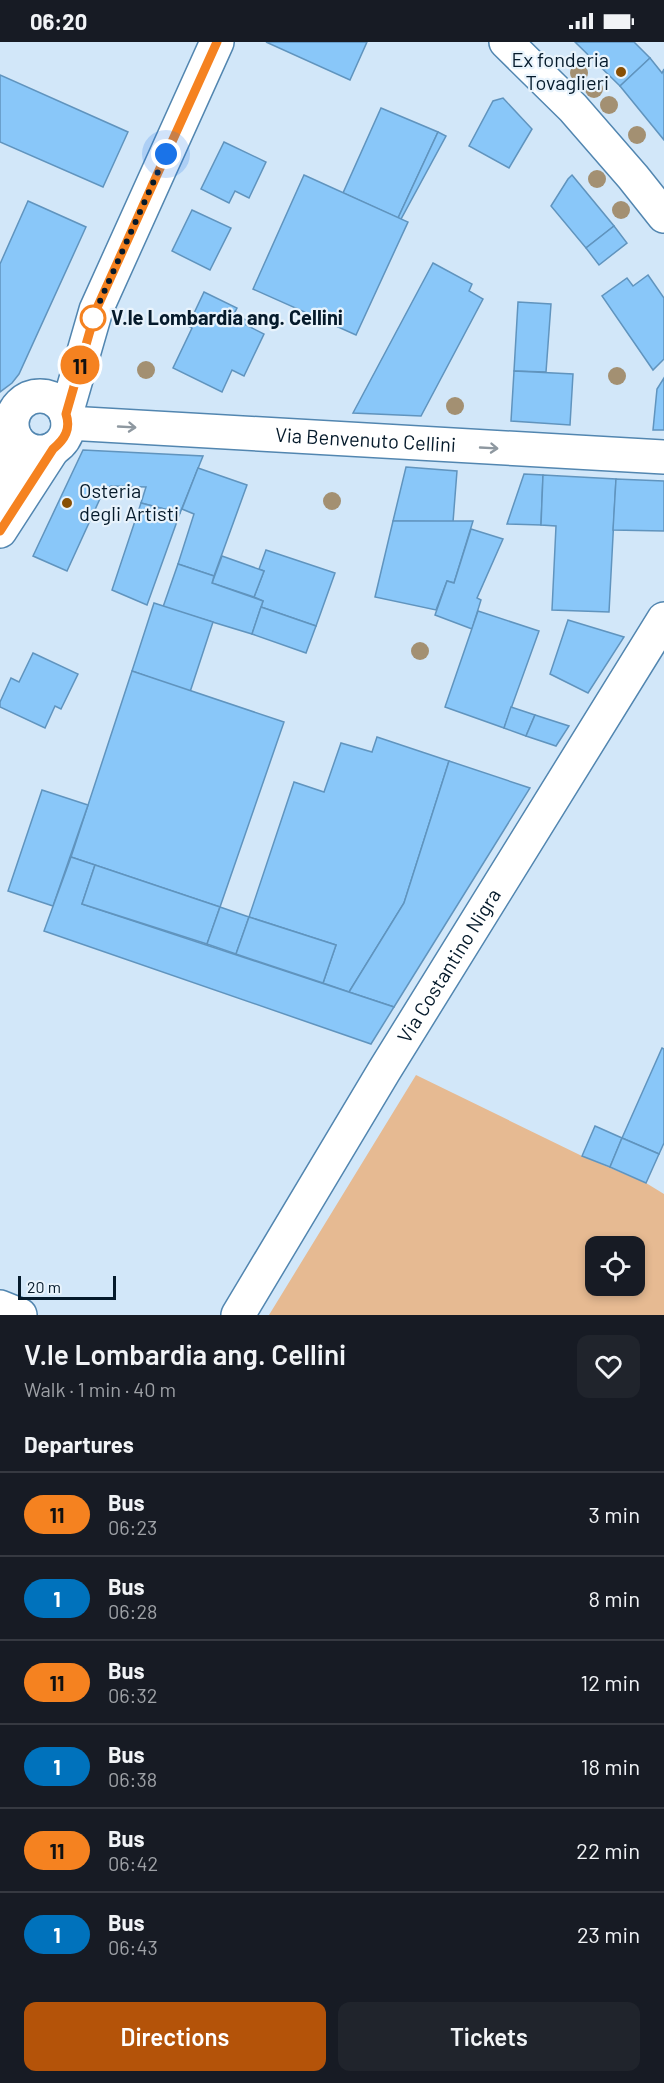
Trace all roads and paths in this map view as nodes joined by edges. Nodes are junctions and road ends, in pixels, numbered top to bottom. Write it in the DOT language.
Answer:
graph roads {
  1 [pos="217,42"];
  2 [pos="506,42"];
  3 [pos="664,216"];
  4 [pos="96,310"];
  5 [pos="32,397"];
  6 [pos="63,429"];
  7 [pos="9,431"];
  8 [pos="664,457"];
  9 [pos="0,494"];
  10 [pos="0,531"];
  11 [pos="664,619"];
  12 [pos="0,1307"];
  13 [pos="20,1315"];
  14 [pos="238,1315"];
  1 -- 4 [label="street"];
  2 -- 3 [label="street"];
  4 -- 5 [label="street"];
  4 -- 6 [label="street"];
  5 -- 6 [label="street"];
  5 -- 7 [label="street"];
  6 -- 7 [label="street"];
  6 -- 8 [label="street, Via Benvenuto Cellini, one-way"];
  6 -- 10 [label="street"];
  7 -- 9 [label="street"];
  11 -- 14 [label="street, Via Costantino Nigra"];
  12 -- 13 [label="street"];
}
